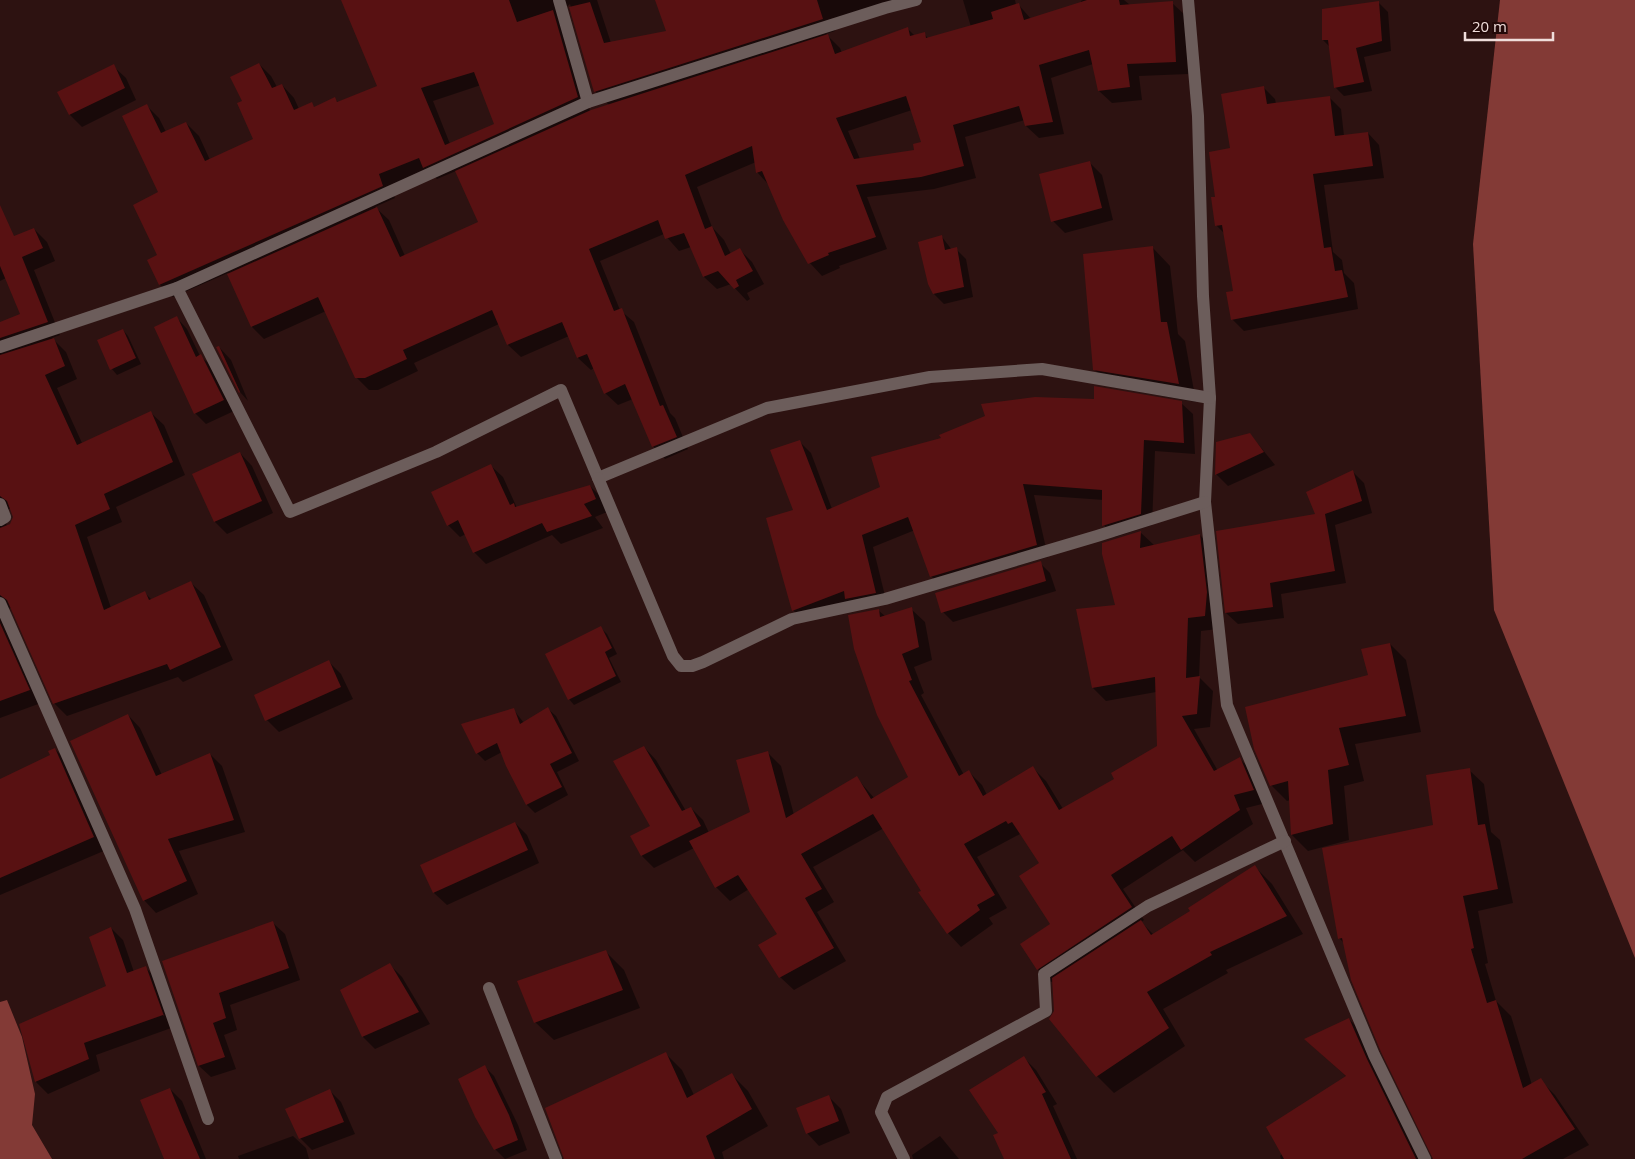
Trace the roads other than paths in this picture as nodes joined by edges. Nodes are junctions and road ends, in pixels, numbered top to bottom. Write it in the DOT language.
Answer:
graph roads {
  1 [pos="559,0"];
  2 [pos="916,0"];
  3 [pos="1188,0"];
  4 [pos="588,102"];
  5 [pos="178,288"];
  6 [pos="0,347"];
  7 [pos="1210,398"];
  8 [pos="598,478"];
  9 [pos="1205,502"];
  10 [pos="0,504"];
  11 [pos="0,520"];
  12 [pos="0,603"];
  13 [pos="1285,841"];
  14 [pos="489,988"];
  15 [pos="208,1119"];
  16 [pos="556,1159"];
  17 [pos="904,1159"];
  18 [pos="1425,1159"];
  1 -- 4 [label="street"];
  2 -- 4 [label="street"];
  3 -- 7 [label="street"];
  4 -- 5 [label="street"];
  5 -- 6 [label="street"];
  5 -- 8 [label="street"];
  7 -- 8 [label="street"];
  7 -- 9 [label="street"];
  8 -- 9 [label="street"];
  9 -- 13 [label="street"];
  10 -- 11 [label="street"];
  12 -- 15 [label="street"];
  13 -- 17 [label="street"];
  13 -- 18 [label="street"];
  14 -- 16 [label="street"];
}
